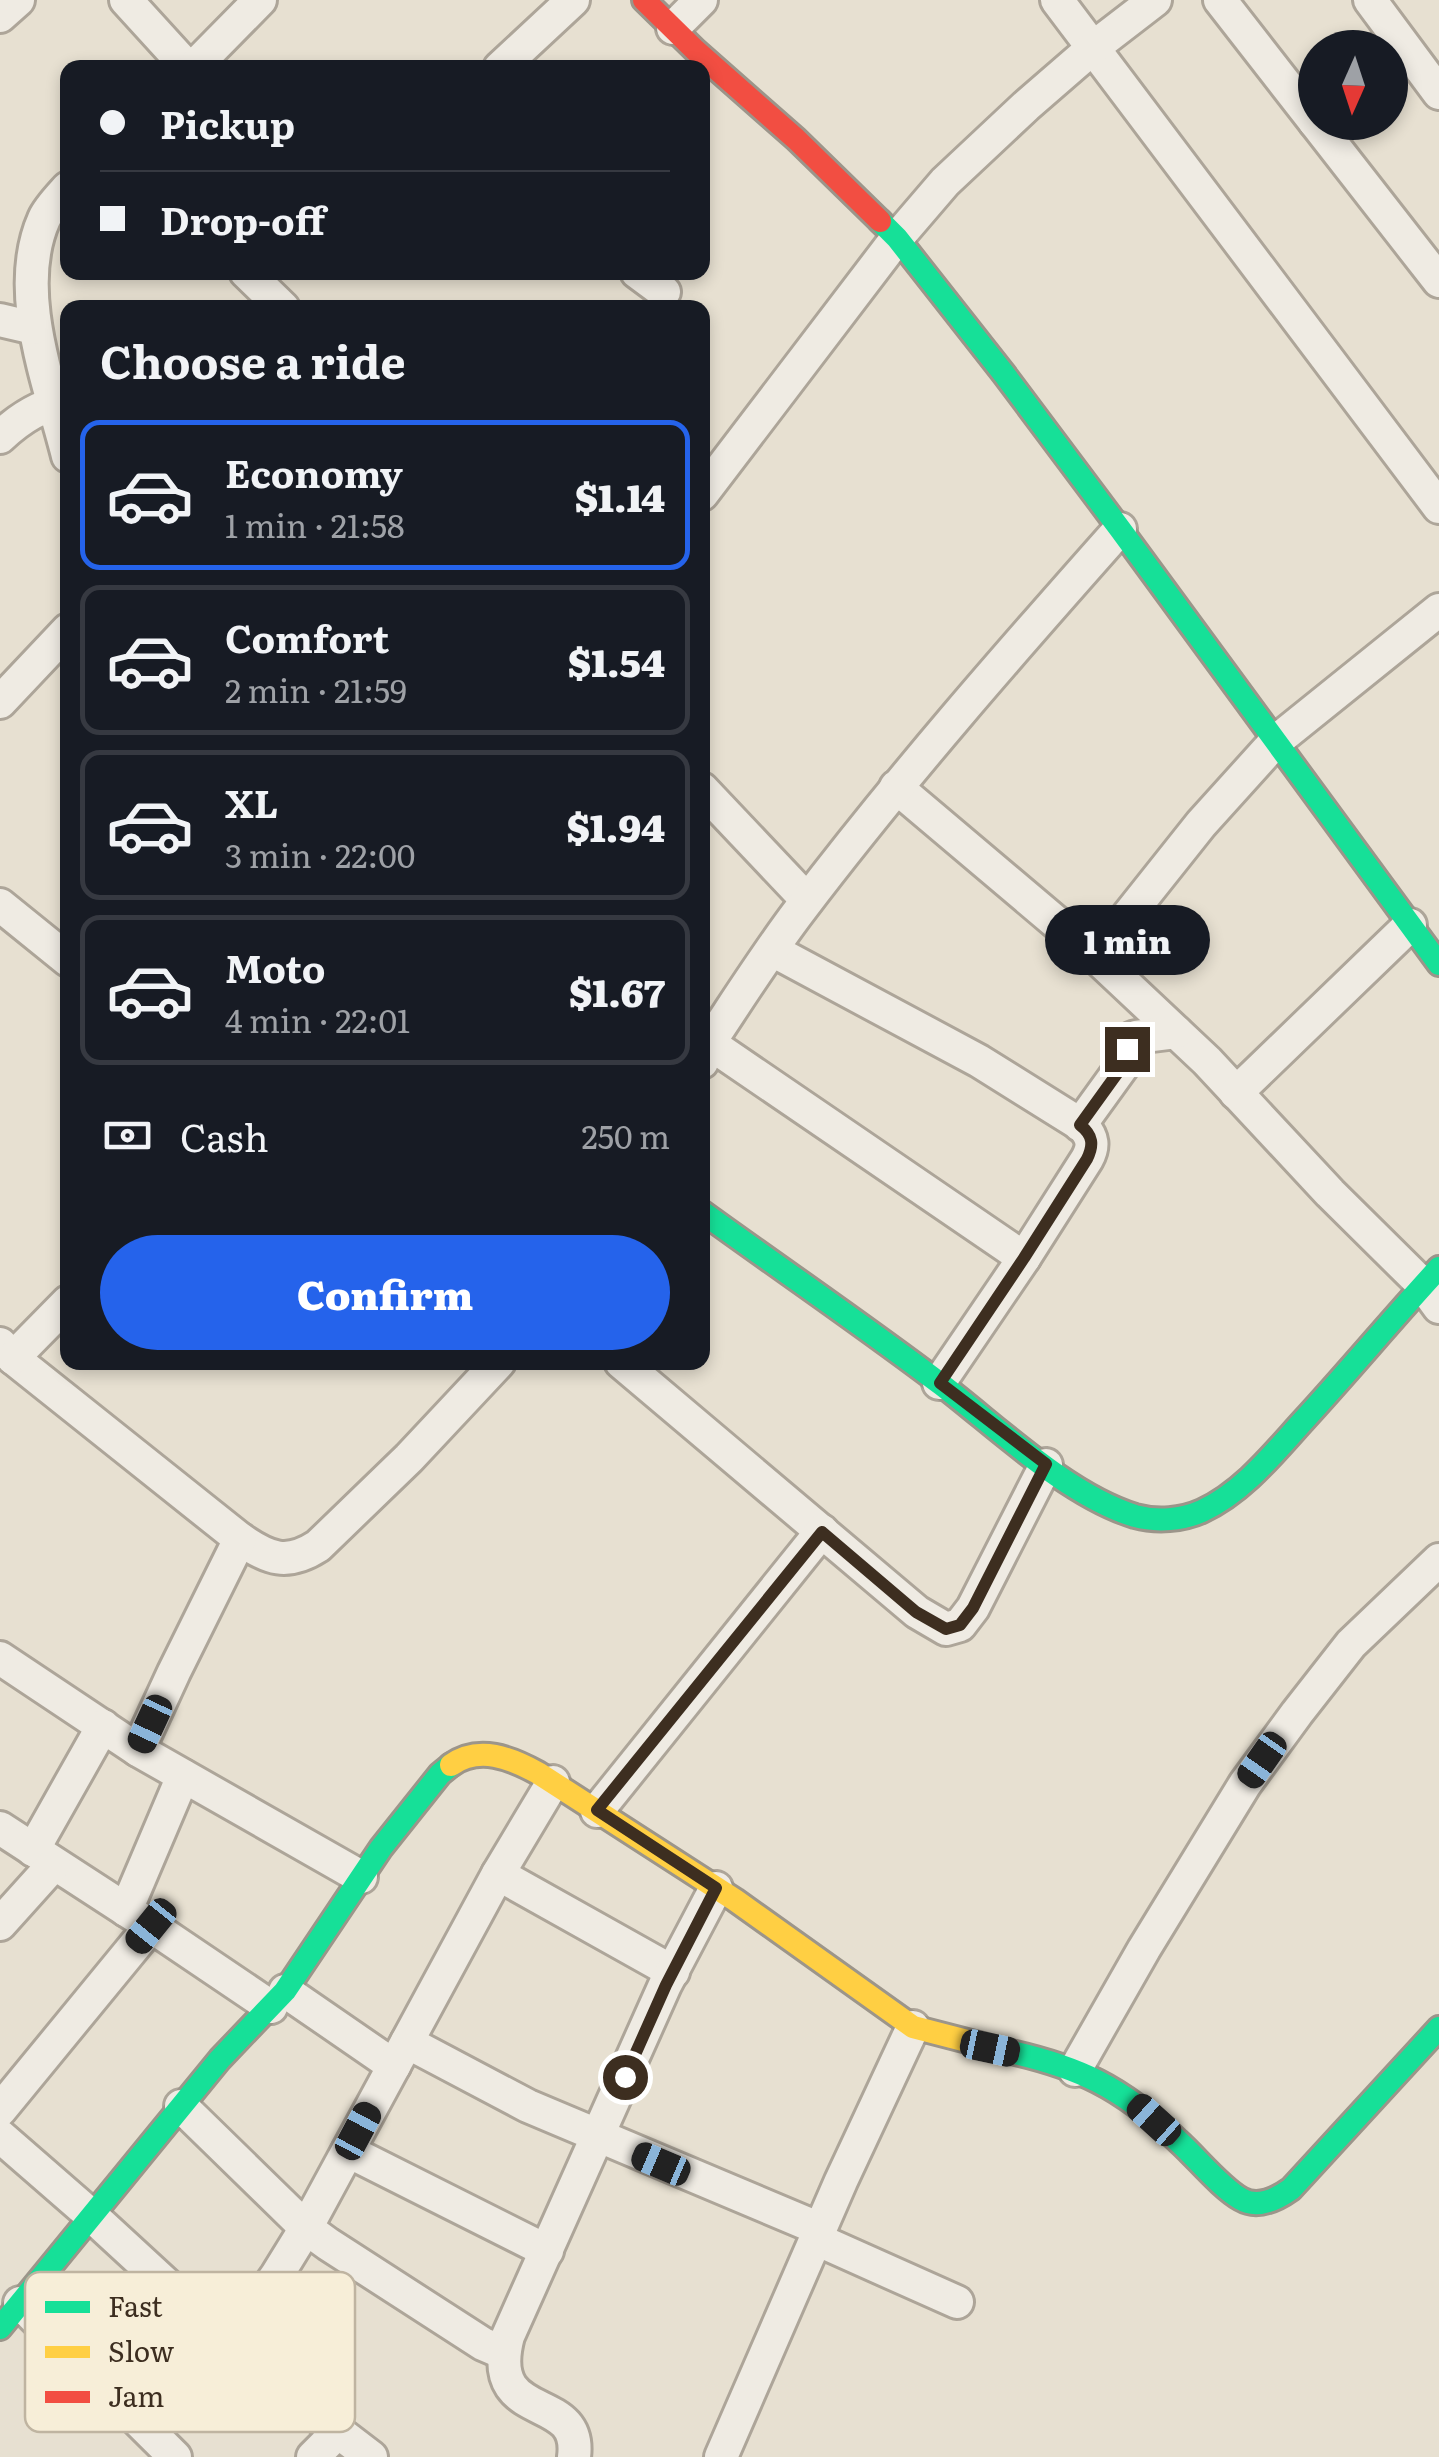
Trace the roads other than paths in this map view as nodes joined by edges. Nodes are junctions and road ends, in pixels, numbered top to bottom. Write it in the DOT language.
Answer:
graph roads {
  1 [pos="18,0"];
  2 [pos="126,0"];
  3 [pos="260,0"];
  4 [pos="573,0"];
  5 [pos="644,0"];
  6 [pos="701,0"];
  7 [pos="1057,0"];
  8 [pos="1155,0"];
  9 [pos="1220,0"];
  10 [pos="1370,0"];
  11 [pos="0,16"];
  12 [pos="672,28"];
  13 [pos="1094,47"];
  14 [pos="183,60"];
  15 [pos="199,60"];
  16 [pos="509,60"];
  17 [pos="708,60"];
  18 [pos="710,62"];
  19 [pos="1438,89"];
  20 [pos="1298,100"];
  21 [pos="1329,140"];
  22 [pos="60,197"];
  23 [pos="897,238"];
  24 [pos="1439,282"];
  25 [pos="0,320"];
  26 [pos="34,328"];
  27 [pos="60,399"];
  28 [pos="60,402"];
  29 [pos="0,438"];
  30 [pos="710,483"];
  31 [pos="1439,507"];
  32 [pos="1120,528"];
  33 [pos="1439,610"];
  34 [pos="60,638"];
  35 [pos="0,702"];
  36 [pos="1275,742"];
  37 [pos="896,787"];
  38 [pos="710,797"];
  39 [pos="808,900"];
  40 [pos="0,905"];
  41 [pos="1410,925"];
  42 [pos="772,950"];
  43 [pos="60,954"];
  44 [pos="1096,956"];
  45 [pos="1439,964"];
  46 [pos="1176,1032"];
  47 [pos="710,1046"];
  48 [pos="710,1055"];
  49 [pos="1236,1094"];
  50 [pos="1080,1125"];
  51 [pos="710,1218"];
  52 [pos="1024,1258"];
  53 [pos="1434,1287"];
  54 [pos="60,1308"];
  55 [pos="6,1351"];
  56 [pos="492,1370"];
  57 [pos="630,1370"];
  58 [pos="940,1383"];
  59 [pos="1046,1464"];
  60 [pos="822,1532"];
  61 [pos="240,1539"];
  62 [pos="1439,1560"];
  63 [pos="0,1658"];
  64 [pos="104,1726"];
  65 [pos="138,1750"];
  66 [pos="183,1776"];
  67 [pos="553,1782"];
  68 [pos="597,1810"];
  69 [pos="0,1828"];
  70 [pos="44,1857"];
  71 [pos="498,1874"];
  72 [pos="361,1878"];
  73 [pos="716,1888"];
  74 [pos="139,1918"];
  75 [pos="0,1924"];
  76 [pos="673,1972"];
  77 [pos="278,1999"];
  78 [pos="913,2027"];
  79 [pos="1439,2028"];
  80 [pos="400,2054"];
  81 [pos="1075,2070"];
  82 [pos="181,2106"];
  83 [pos="0,2110"];
  84 [pos="0,2136"];
  85 [pos="598,2138"];
  86 [pos="348,2151"];
  87 [pos="93,2216"];
  88 [pos="306,2228"];
  89 [pos="818,2234"];
  90 [pos="547,2251"];
  91 [pos="46,2272"];
  92 [pos="153,2272"];
  93 [pos="280,2272"];
  94 [pos="957,2302"];
  95 [pos="504,2353"];
  96 [pos="146,2432"];
  97 [pos="337,2433"];
  98 [pos="175,2457"];
  99 [pos="314,2457"];
  100 [pos="371,2457"];
  101 [pos="574,2457"];
  102 [pos="721,2457"];
  1 -- 11 [label="street"];
  2 -- 14 [label="street"];
  3 -- 15 [label="street"];
  4 -- 16 [label="street"];
  5 -- 12 [label="street"];
  6 -- 12 [label="street"];
  7 -- 13 [label="street"];
  8 -- 13 [label="street"];
  9 -- 20 [label="street"];
  10 -- 19 [label="street"];
  12 -- 17 [label="street"];
  13 -- 23 [label="street"];
  13 -- 31 [label="street"];
  18 -- 23 [label="street"];
  21 -- 24 [label="street"];
  22 -- 26 [label="street"];
  23 -- 30 [label="street"];
  23 -- 32 [label="street"];
  25 -- 26 [label="street"];
  26 -- 27 [label="street"];
  28 -- 29 [label="street"];
  32 -- 36 [label="street"];
  32 -- 37 [label="street"];
  33 -- 36 [label="street"];
  34 -- 35 [label="street"];
  36 -- 41 [label="street"];
  36 -- 44 [label="street"];
  37 -- 39 [label="street"];
  37 -- 44 [label="street"];
  38 -- 39 [label="street"];
  39 -- 42 [label="street"];
  40 -- 43 [label="street"];
  41 -- 45 [label="street"];
  41 -- 49 [label="street"];
  42 -- 47 [label="street"];
  42 -- 50 [label="street"];
  44 -- 46 [label="street"];
  46 -- 49 [label="street"];
  46 -- 50 [label="street"];
  48 -- 52 [label="street"];
  49 -- 53 [label="street"];
  50 -- 52 [label="street"];
  51 -- 58 [label="street"];
  52 -- 58 [label="street"];
  53 -- 59 [label="street"];
  54 -- 55 [label="street"];
  55 -- 61 [label="street"];
  56 -- 61 [label="street"];
  57 -- 60 [label="street"];
  58 -- 59 [label="street"];
  59 -- 60 [label="street"];
  60 -- 68 [label="street"];
  61 -- 65 [label="street"];
  62 -- 81 [label="street"];
  63 -- 64 [label="street"];
  64 -- 65 [label="street"];
  64 -- 70 [label="street"];
  65 -- 66 [label="street"];
  66 -- 72 [label="street"];
  66 -- 74 [label="street"];
  67 -- 68 [label="street"];
  67 -- 71 [label="street"];
  67 -- 72 [label="street"];
  68 -- 73 [label="street"];
  69 -- 70 [label="street"];
  70 -- 74 [label="street"];
  70 -- 75 [label="street"];
  71 -- 76 [label="street"];
  71 -- 80 [label="street"];
  72 -- 77 [label="street"];
  73 -- 76 [label="street"];
  73 -- 78 [label="street"];
  74 -- 77 [label="street"];
  74 -- 83 [label="street"];
  76 -- 85 [label="street"];
  77 -- 80 [label="street"];
  77 -- 82 [label="street"];
  78 -- 81 [label="street"];
  78 -- 89 [label="street"];
  79 -- 81 [label="street"];
  80 -- 85 [label="street"];
  80 -- 86 [label="street"];
  82 -- 87 [label="street"];
  82 -- 88 [label="street"];
  84 -- 87 [label="street"];
  85 -- 89 [label="street"];
  85 -- 90 [label="street"];
  86 -- 88 [label="street"];
  86 -- 90 [label="street"];
  87 -- 91 [label="street"];
  87 -- 92 [label="street"];
  88 -- 93 [label="street"];
  88 -- 95 [label="street"];
  89 -- 94 [label="street"];
  89 -- 102 [label="street"];
  90 -- 95 [label="street"];
  95 -- 101 [label="street"];
  96 -- 98 [label="street"];
  97 -- 99 [label="street"];
  97 -- 100 [label="street"];
}
